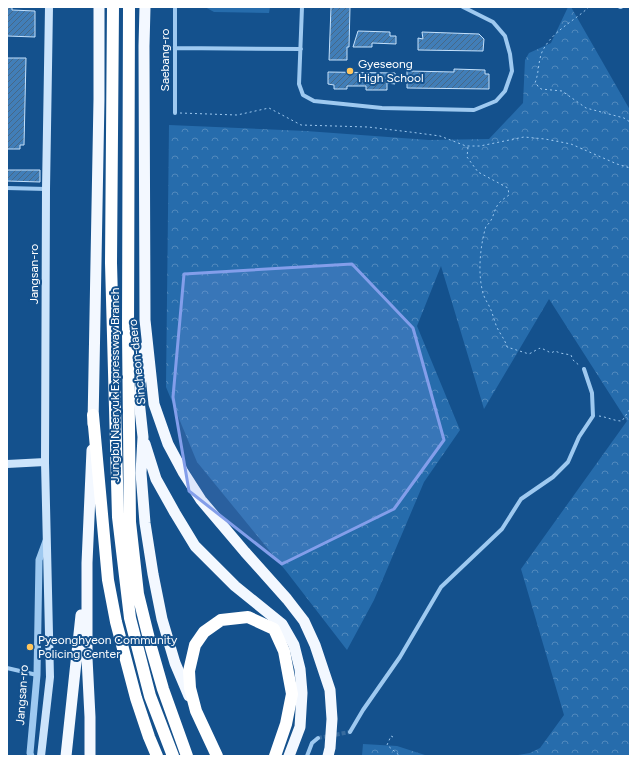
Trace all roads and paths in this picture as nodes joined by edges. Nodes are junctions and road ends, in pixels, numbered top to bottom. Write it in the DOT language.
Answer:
graph roads {
  1 [pos="49,7"];
  2 [pos="99,7"];
  3 [pos="113,7"];
  4 [pos="130,7"];
  5 [pos="145,7"];
  6 [pos="175,7"];
  7 [pos="302,7"];
  8 [pos="464,7"];
  9 [pos="589,7"];
  10 [pos="174,48"];
  11 [pos="301,48"];
  12 [pos="175,113"];
  13 [pos="630,122"];
  14 [pos="468,146"];
  15 [pos="630,168"];
  16 [pos="7,188"];
  17 [pos="46,189"];
  18 [pos="145,320"];
  19 [pos="584,369"];
  20 [pos="630,410"];
  21 [pos="93,415"];
  22 [pos="593,416"];
  23 [pos="143,437"];
  24 [pos="45,462"];
  25 [pos="7,464"];
  26 [pos="46,540"];
  27 [pos="87,563"];
  28 [pos="7,668"];
  29 [pos="37,675"];
  30 [pos="196,711"];
  31 [pos="350,732"];
  32 [pos="393,737"];
  33 [pos="318,738"];
  34 [pos="31,756"];
  35 [pos="41,756"];
  36 [pos="66,756"];
  37 [pos="90,756"];
  38 [pos="157,756"];
  39 [pos="173,756"];
  40 [pos="187,756"];
  41 [pos="217,756"];
  42 [pos="275,756"];
  43 [pos="289,756"];
  44 [pos="307,756"];
  45 [pos="328,756"];
  46 [pos="400,756"];
  1 -- 17 [label="main road, Jangsan-ro"];
  2 -- 21 [label="highway"];
  3 -- 39 [label="highway, Jungbu Naeryuk Expressway Branch"];
  4 -- 40 [label="highway, Jungbu Naeryuk Expressway Branch"];
  5 -- 18 [label="highway, Sincheon-daero"];
  6 -- 10 [label="street, Saebang-ro"];
  7 -- 11 [label="street"];
  8 -- 11 [label="street"];
  9 -- 13 [label="path"];
  10 -- 11 [label="street"];
  10 -- 12 [label="street, Saebang-ro"];
  12 -- 14 [label="path"];
  14 -- 15 [label="path"];
  14 -- 19 [label="path"];
  16 -- 17 [label="street"];
  17 -- 24 [label="main road, Jangsan-ro"];
  18 -- 23 [label="highway"];
  18 -- 45 [label="highway, Sincheon-daero"];
  19 -- 22 [label="street"];
  20 -- 22 [label="path"];
  21 -- 27 [label="highway"];
  21 -- 38 [label="highway"];
  22 -- 31 [label="street"];
  23 -- 30 [label="highway"];
  23 -- 43 [label="highway"];
  24 -- 25 [label="main road"];
  24 -- 26 [label="main road, Jangsan-ro"];
  26 -- 29 [label="street, Jangsan-ro"];
  26 -- 35 [label="main road, Jangsan-ro"];
  27 -- 36 [label="highway"];
  27 -- 37 [label="highway"];
  28 -- 29 [label="street"];
  29 -- 34 [label="street, Jangsan-ro"];
  30 -- 41 [label="highway"];
  30 -- 42 [label="highway"];
  32 -- 46 [label="path"];
  33 -- 44 [label="street"];
}
